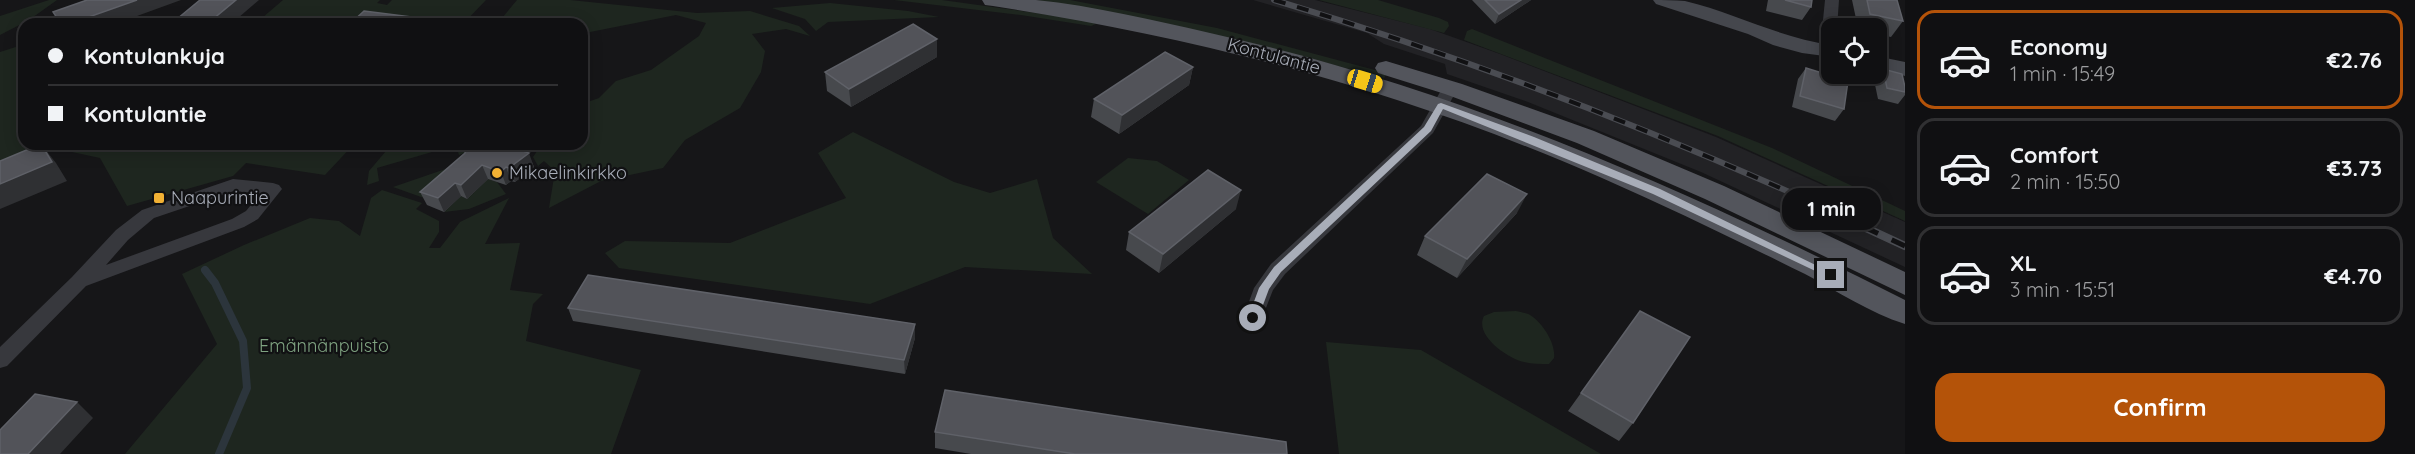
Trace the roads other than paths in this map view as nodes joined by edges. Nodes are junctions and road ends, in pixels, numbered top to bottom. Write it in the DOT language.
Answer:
graph roads {
  1 [pos="993,0"];
  2 [pos="1105,0"];
  3 [pos="1663,0"];
  4 [pos="1832,0"];
  5 [pos="1831,18"];
  6 [pos="1821,50"];
  7 [pos="1887,65"];
  8 [pos="1905,69"];
  9 [pos="1446,97"];
  10 [pos="79,282"];
  11 [pos="1905,284"];
  12 [pos="1905,313"];
  13 [pos="1253,318"];
  14 [pos="0,360"];
  1 -- 9 [label="main road, Kontulantie"];
  2 -- 9 [label="main road, Kontulantie"];
  3 -- 6 [label="street"];
  4 -- 5 [label="street"];
  7 -- 8 [label="street"];
  9 -- 11 [label="main road, Kontulantie"];
  9 -- 12 [label="main road, Kontulantie"];
  9 -- 13 [label="street"];
  10 -- 10 [label="street"];
  10 -- 14 [label="street"];
}
